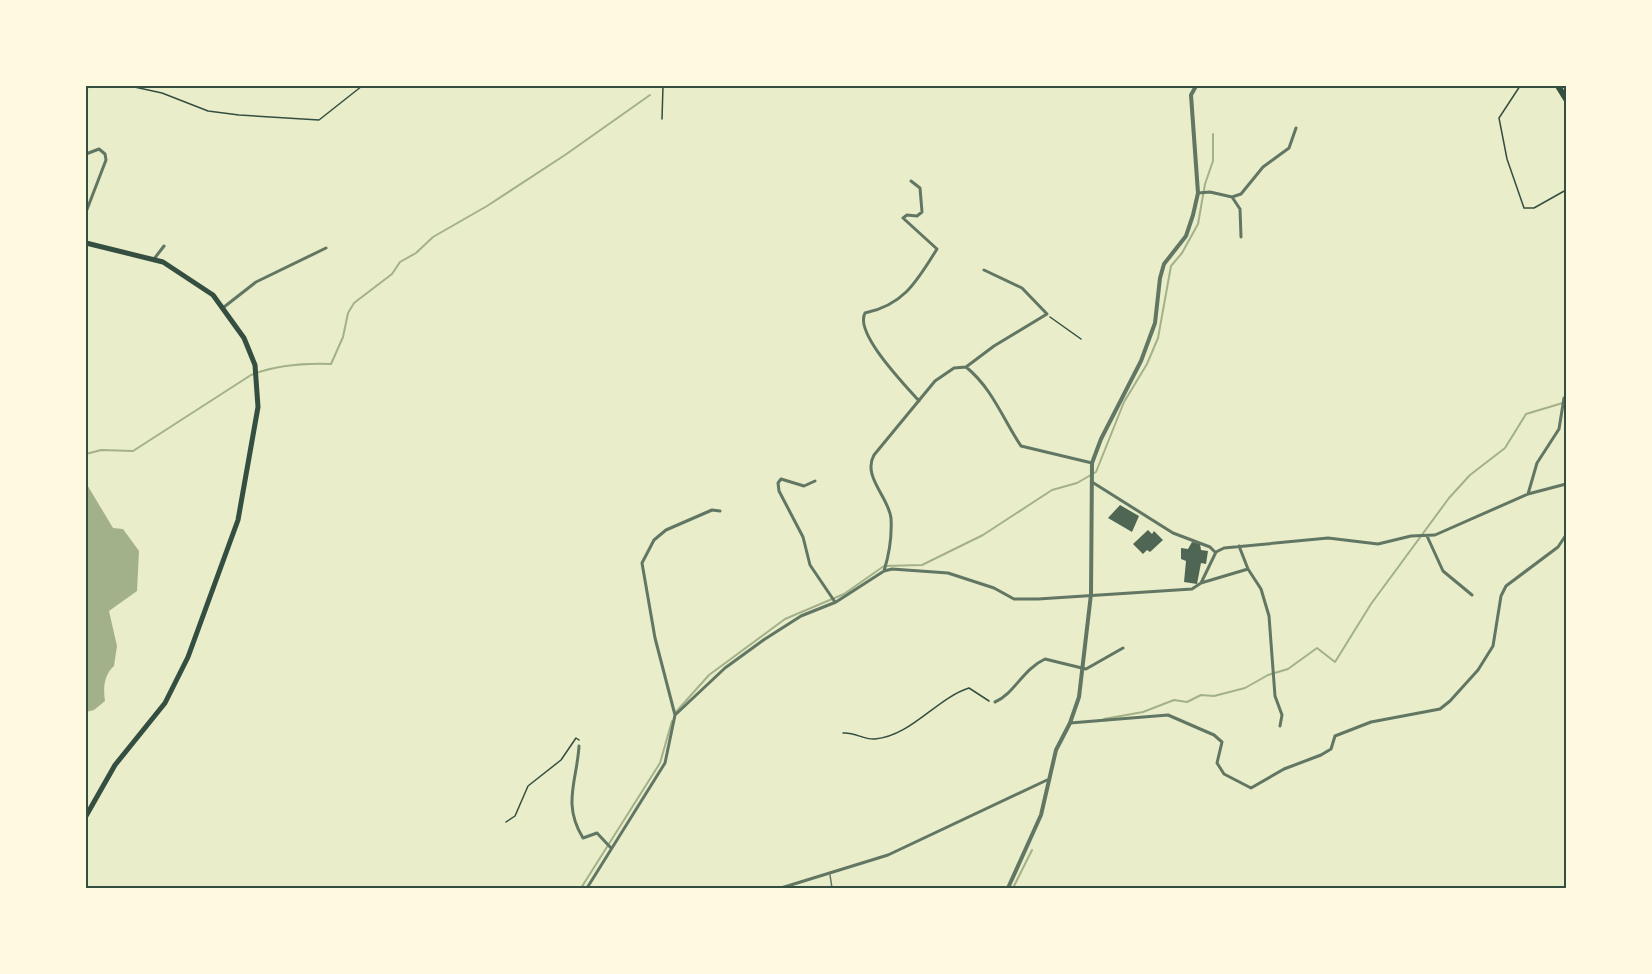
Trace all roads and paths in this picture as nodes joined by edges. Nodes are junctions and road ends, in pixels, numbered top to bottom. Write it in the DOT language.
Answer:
graph roads {
  1 [pos="130,86"];
  2 [pos="362,86"];
  3 [pos="663,86"];
  4 [pos="1196,86"];
  5 [pos="1520,86"];
  6 [pos="1558,86"];
  7 [pos="1566,99"];
  8 [pos="662,119"];
  9 [pos="1296,128"];
  10 [pos="86,154"];
  11 [pos="911,181"];
  12 [pos="1566,190"];
  13 [pos="1199,193"];
  14 [pos="1232,197"];
  15 [pos="86,212"];
  16 [pos="1241,237"];
  17 [pos="86,243"];
  18 [pos="164,246"];
  19 [pos="326,248"];
  20 [pos="153,259"];
  21 [pos="984,270"];
  22 [pos="224,307"];
  23 [pos="1047,314"];
  24 [pos="1081,339"];
  25 [pos="966,367"];
  26 [pos="1564,399"];
  27 [pos="919,401"];
  28 [pos="1092,463"];
  29 [pos="1092,480"];
  30 [pos="815,481"];
  31 [pos="1566,484"];
  32 [pos="1527,494"];
  33 [pos="720,511"];
  34 [pos="1566,535"];
  35 [pos="1426,536"];
  36 [pos="1239,546"];
  37 [pos="1216,552"];
  38 [pos="885,569"];
  39 [pos="1248,570"];
  40 [pos="1201,583"];
  41 [pos="1091,594"];
  42 [pos="1472,595"];
  43 [pos="836,602"];
  44 [pos="1124,648"];
  45 [pos="1083,669"];
  46 [pos="995,702"];
  47 [pos="675,713"];
  48 [pos="1070,723"];
  49 [pos="1280,726"];
  50 [pos="843,733"];
  51 [pos="579,746"];
  52 [pos="1047,780"];
  53 [pos="86,816"];
  54 [pos="506,822"];
  55 [pos="608,846"];
  56 [pos="830,874"];
  57 [pos="587,888"];
  58 [pos="780,888"];
  59 [pos="832,888"];
  60 [pos="1008,888"];
  1 -- 2 [label="path"];
  3 -- 8 [label="path"];
  4 -- 13 [label="street"];
  5 -- 12 [label="path"];
  6 -- 7 [label="highway"];
  9 -- 14 [label="street"];
  10 -- 15 [label="street"];
  11 -- 27 [label="street"];
  13 -- 14 [label="street"];
  13 -- 28 [label="street"];
  14 -- 16 [label="street"];
  17 -- 20 [label="main road"];
  18 -- 20 [label="street"];
  19 -- 22 [label="street"];
  20 -- 22 [label="main road"];
  21 -- 23 [label="street"];
  22 -- 53 [label="main road"];
  23 -- 24 [label="path"];
  23 -- 25 [label="street"];
  25 -- 27 [label="street"];
  25 -- 28 [label="street"];
  26 -- 32 [label="street"];
  27 -- 38 [label="street"];
  28 -- 29 [label="street"];
  29 -- 37 [label="street"];
  29 -- 41 [label="street"];
  30 -- 43 [label="street"];
  31 -- 32 [label="street"];
  32 -- 35 [label="street"];
  33 -- 47 [label="street"];
  34 -- 48 [label="street"];
  35 -- 36 [label="street"];
  35 -- 42 [label="street"];
  36 -- 37 [label="street"];
  36 -- 39 [label="street"];
  37 -- 40 [label="street"];
  38 -- 41 [label="street"];
  38 -- 43 [label="street"];
  39 -- 40 [label="street"];
  39 -- 49 [label="street"];
  40 -- 41 [label="street"];
  41 -- 45 [label="street"];
  43 -- 47 [label="street"];
  44 -- 45 [label="street"];
  45 -- 46 [label="street"];
  45 -- 48 [label="street"];
  46 -- 50 [label="path"];
  47 -- 55 [label="street"];
  48 -- 52 [label="street"];
  51 -- 54 [label="path"];
  51 -- 55 [label="street"];
  52 -- 56 [label="street"];
  52 -- 60 [label="street"];
  55 -- 57 [label="street"];
  56 -- 58 [label="street"];
  56 -- 59 [label="lane"];
}
